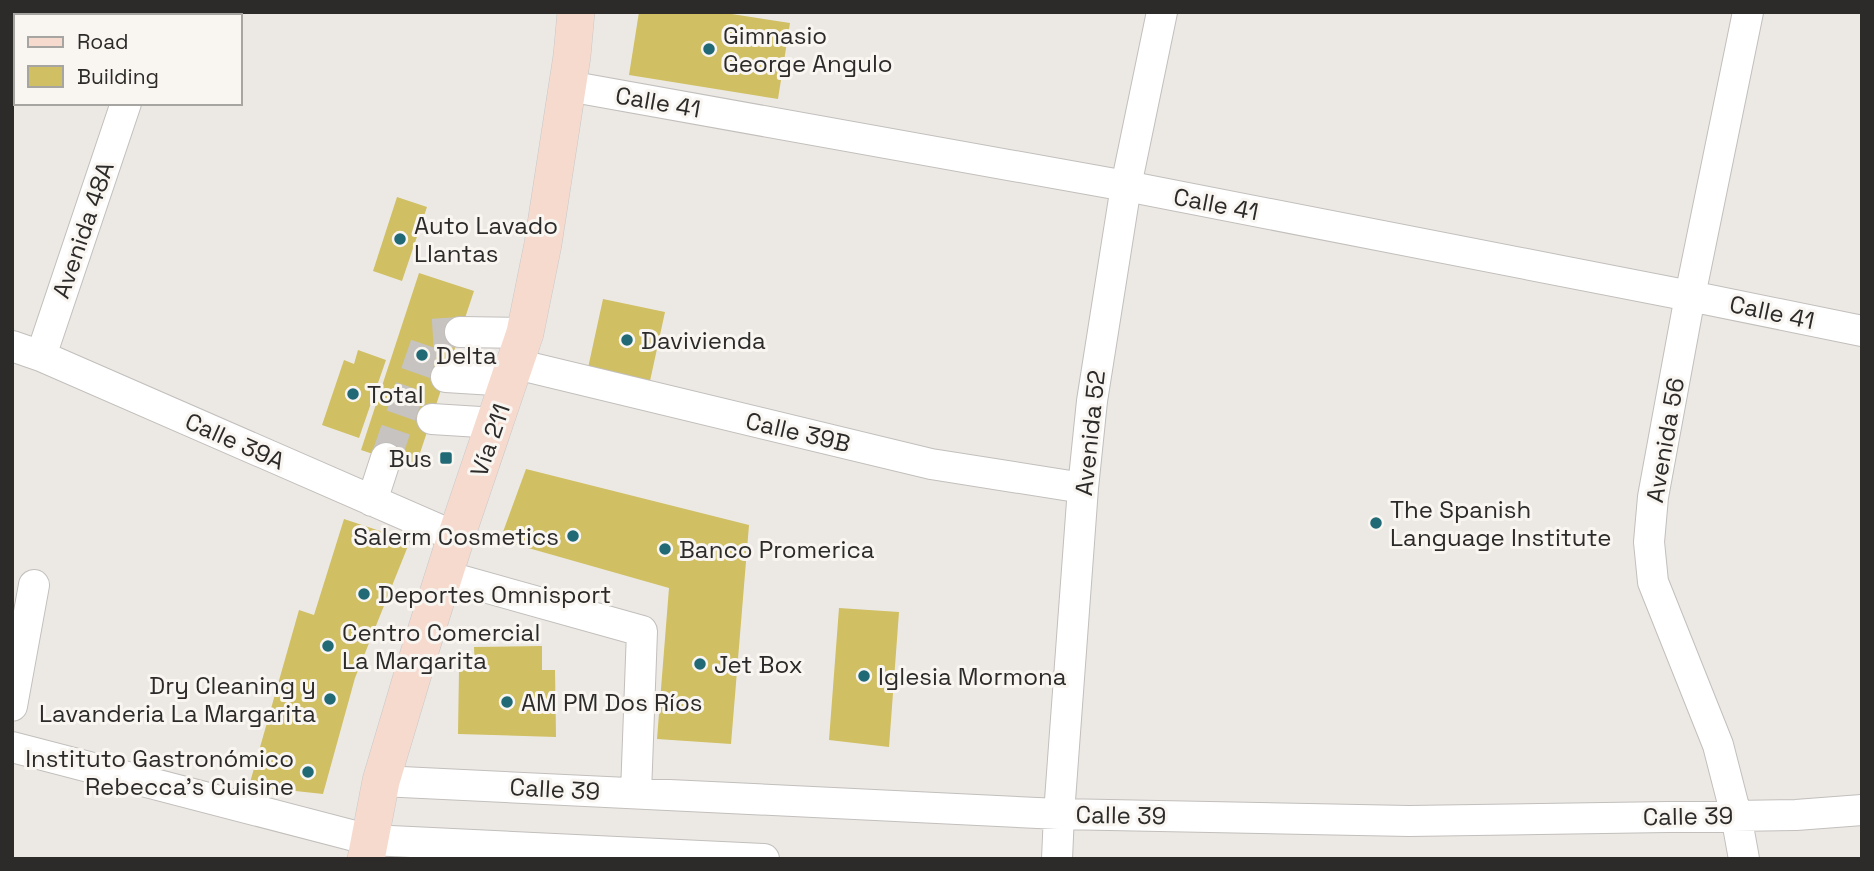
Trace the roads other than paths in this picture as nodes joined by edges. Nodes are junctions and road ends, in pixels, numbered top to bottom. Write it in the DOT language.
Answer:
graph roads {
  1 [pos="576,12"];
  2 [pos="1162,12"];
  3 [pos="1748,12"];
  4 [pos="568,86"];
  5 [pos="125,105"];
  6 [pos="1126,186"];
  7 [pos="1690,296"];
  8 [pos="1862,331"];
  9 [pos="460,332"];
  10 [pos="12,346"];
  11 [pos="40,356"];
  12 [pos="517,359"];
  13 [pos="446,377"];
  14 [pos="432,419"];
  15 [pos="496,423"];
  16 [pos="386,458"];
  17 [pos="1083,488"];
  18 [pos="372,500"];
  19 [pos="456,537"];
  20 [pos="445,576"];
  21 [pos="34,585"];
  22 [pos="12,706"];
  23 [pos="12,747"];
  24 [pos="382,781"];
  25 [pos="636,793"];
  26 [pos="1862,810"];
  27 [pos="1059,814"];
  28 [pos="1736,815"];
  29 [pos="368,849"];
  30 [pos="722,858"];
  31 [pos="764,859"];
  32 [pos="1057,859"];
  33 [pos="1744,859"];
  1 -- 4 [label="main road, Vía 211"];
  2 -- 6 [label="street, Avenida 52"];
  3 -- 7 [label="street, Avenida 56"];
  4 -- 6 [label="street, Calle 41"];
  4 -- 12 [label="main road, Vía 211"];
  5 -- 11 [label="street, Avenida 48A"];
  6 -- 7 [label="street, Calle 41"];
  6 -- 17 [label="street, Avenida 52"];
  7 -- 8 [label="street, Calle 41"];
  7 -- 28 [label="street, Avenida 56"];
  9 -- 12 [label="street"];
  10 -- 11 [label="street, Calle 39A"];
  11 -- 18 [label="street, Calle 39A"];
  12 -- 13 [label="street"];
  12 -- 15 [label="main road, Vía 211"];
  12 -- 17 [label="street, Calle 39B"];
  14 -- 15 [label="street"];
  15 -- 19 [label="main road, Vía 211"];
  16 -- 18 [label="street"];
  17 -- 27 [label="street, Avenida 52"];
  18 -- 19 [label="street, Calle 39A"];
  19 -- 20 [label="main road, Vía 211"];
  20 -- 24 [label="main road, Vía 211"];
  20 -- 25 [label="street"];
  21 -- 22 [label="street"];
  23 -- 29 [label="street"];
  24 -- 25 [label="street, Calle 39"];
  24 -- 29 [label="main road, Vía 211"];
  25 -- 27 [label="street, Calle 39"];
  26 -- 28 [label="street, Calle 39"];
  27 -- 28 [label="street, Calle 39"];
  27 -- 32 [label="street, Avenida 52"];
  28 -- 33 [label="street, Avenida 56"];
  29 -- 30 [label="street"];
  30 -- 31 [label="street"];
}
